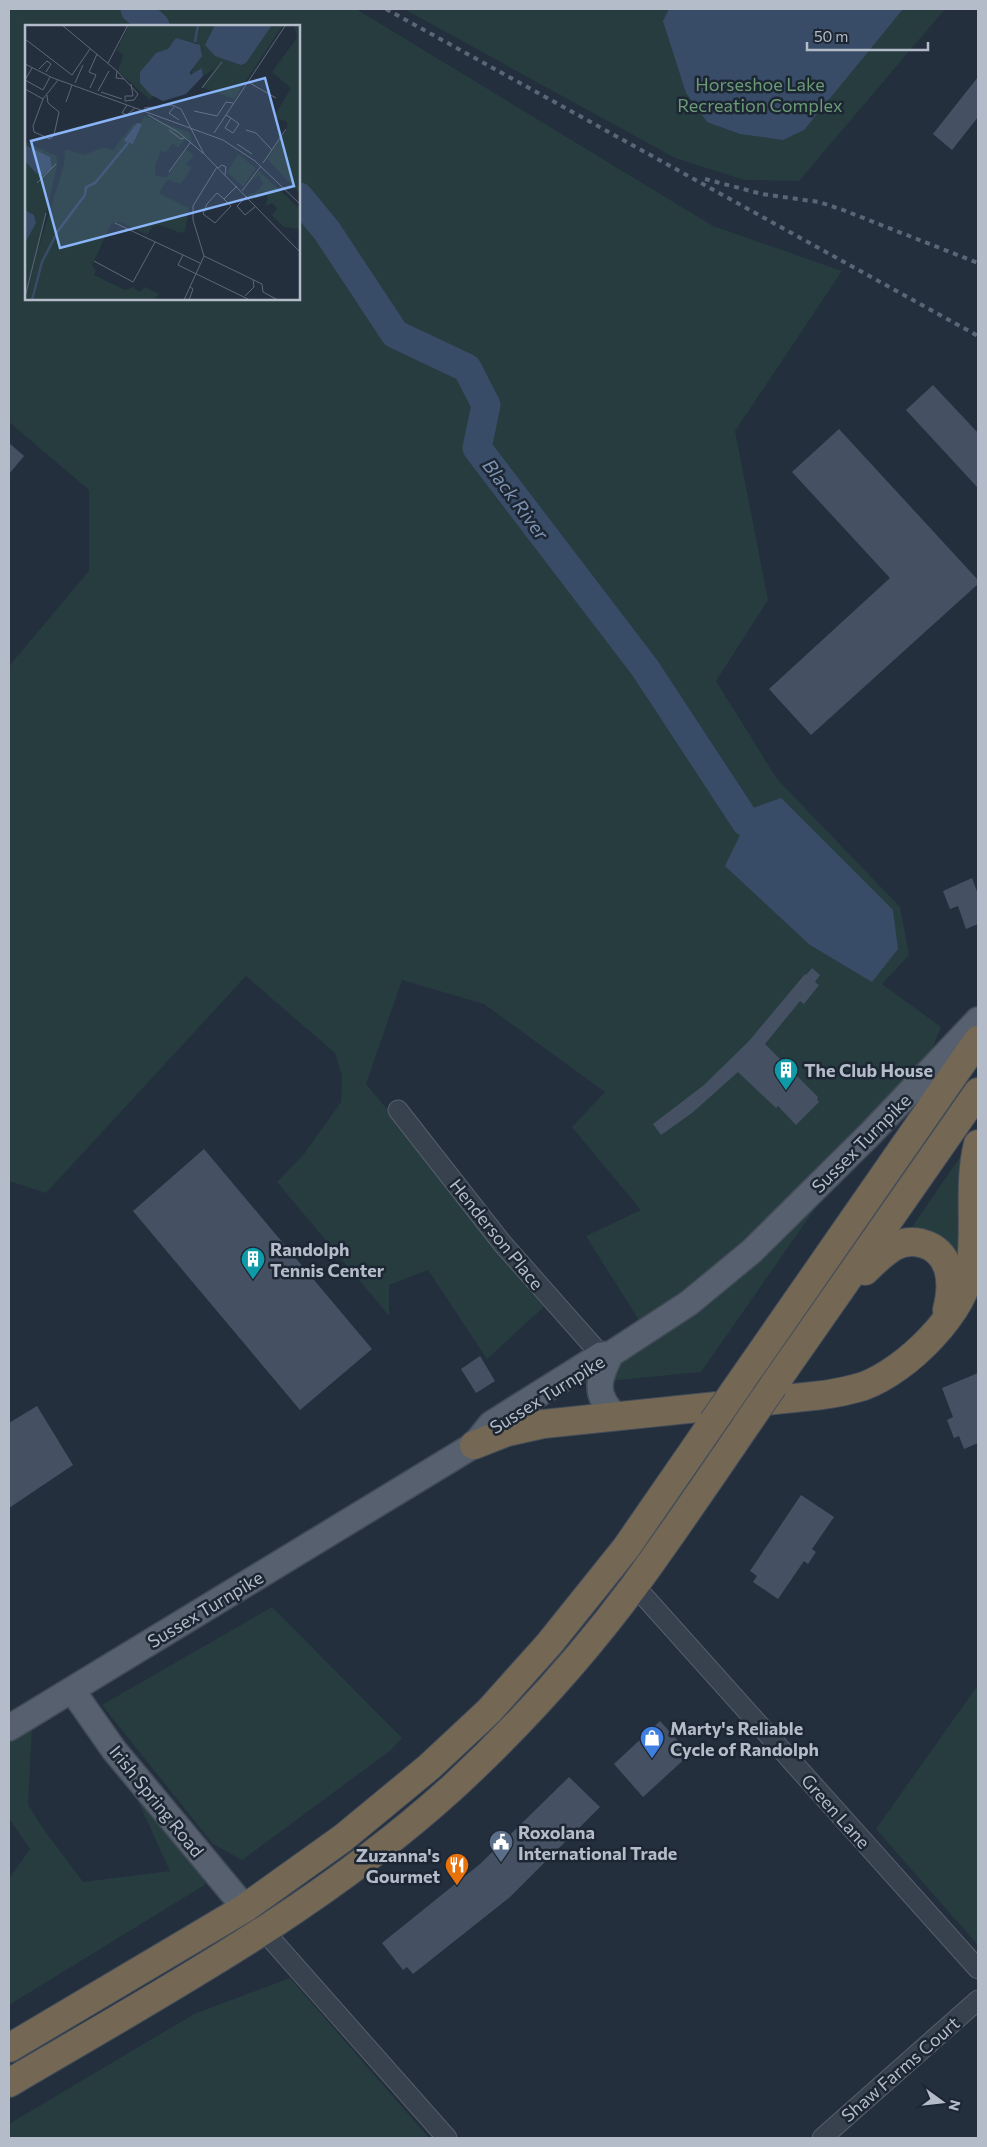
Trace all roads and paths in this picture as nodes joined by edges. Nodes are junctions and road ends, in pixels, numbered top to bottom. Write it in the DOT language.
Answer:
graph roads {
  1 [pos="978,1020"];
  2 [pos="978,1040"];
  3 [pos="978,1092"];
  4 [pos="398,1110"];
  5 [pos="978,1144"];
  6 [pos="826,1311"];
  7 [pos="940,1325"];
  8 [pos="606,1355"];
  9 [pos="616,1416"];
  10 [pos="474,1445"];
  11 [pos="634,1586"];
  12 [pos="72,1690"];
  13 [pos="9,1728"];
  14 [pos="245,1908"];
  15 [pos="264,1931"];
  16 [pos="978,1969"];
  17 [pos="978,2000"];
  18 [pos="9,2048"];
  19 [pos="9,2083"];
  20 [pos="447,2138"];
  21 [pos="822,2138"];
  1 -- 8 [label="main road, Sussex Turnpike"];
  2 -- 14 [label="highway, bridge"];
  3 -- 6 [label="highway"];
  4 -- 8 [label="street, Henderson Place"];
  5 -- 7 [label="highway"];
  6 -- 7 [label="highway"];
  6 -- 11 [label="highway, bridge"];
  7 -- 9 [label="highway"];
  8 -- 9 [label="main road"];
  8 -- 10 [label="main road, Sussex Turnpike"];
  9 -- 10 [label="highway"];
  10 -- 12 [label="main road, Sussex Turnpike"];
  11 -- 15 [label="highway"];
  11 -- 16 [label="street, Green Lane"];
  12 -- 13 [label="main road, Sussex Turnpike"];
  12 -- 14 [label="main road, Irish Spring Road"];
  14 -- 18 [label="highway"];
  15 -- 19 [label="highway"];
  15 -- 20 [label="street"];
  17 -- 21 [label="street, Shaw Farms Court"];
}
